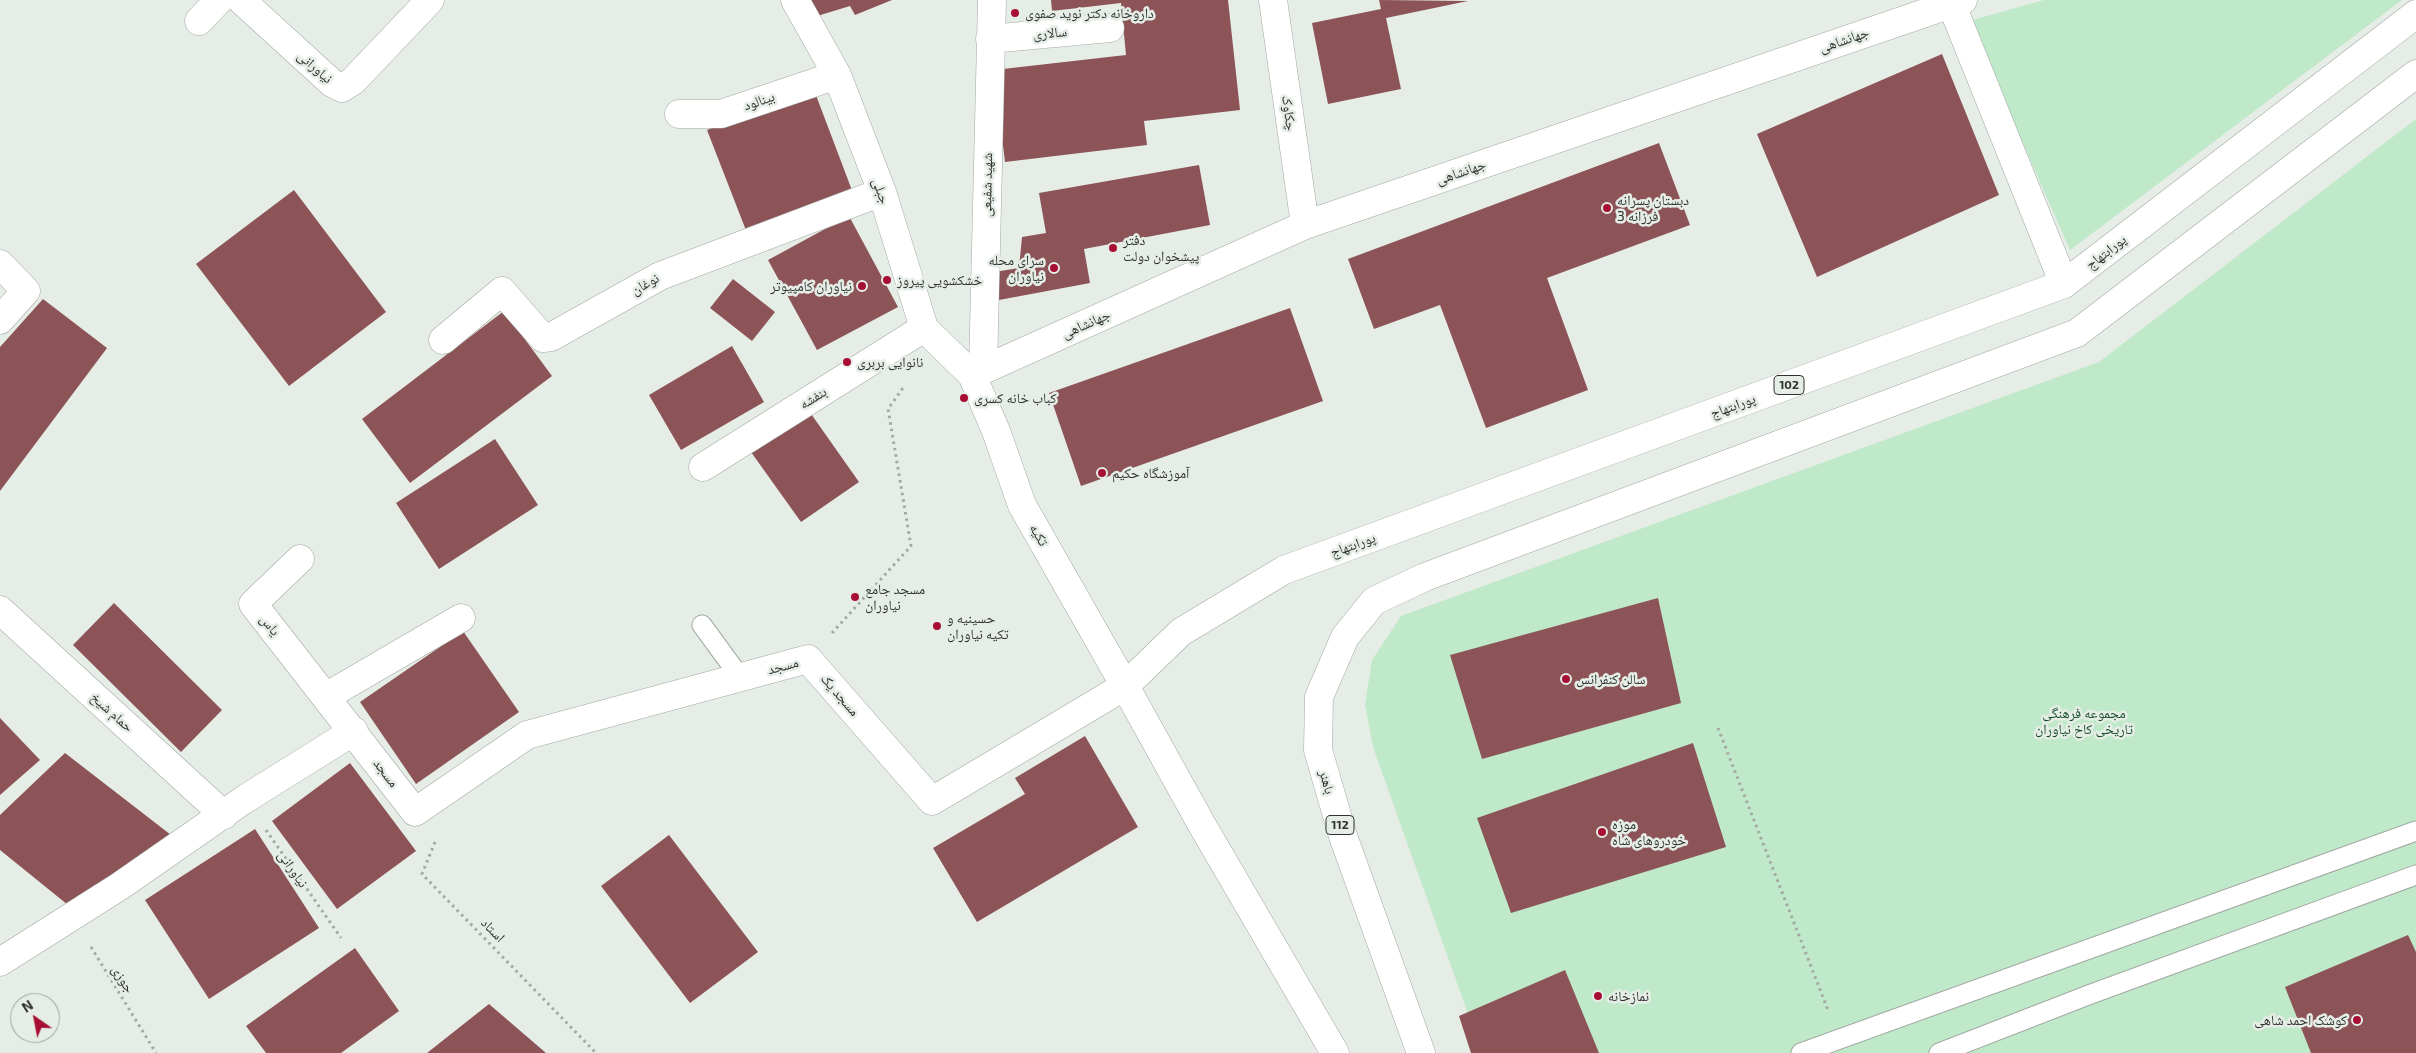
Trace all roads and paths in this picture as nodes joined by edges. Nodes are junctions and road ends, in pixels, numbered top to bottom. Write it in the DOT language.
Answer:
graph roads {
  1 [pos="219,0"];
  2 [pos="241,0"];
  3 [pos="430,0"];
  4 [pos="795,0"];
  5 [pos="992,0"];
  6 [pos="1273,0"];
  7 [pos="1942,4"];
  8 [pos="2416,14"];
  9 [pos="199,21"];
  10 [pos="1110,28"];
  11 [pos="990,39"];
  12 [pos="2416,74"];
  13 [pos="837,75"];
  14 [pos="679,114"];
  15 [pos="882,192"];
  16 [pos="1305,225"];
  17 [pos="0,264"];
  18 [pos="2064,284"];
  19 [pos="0,320"];
  20 [pos="931,335"];
  21 [pos="443,340"];
  22 [pos="978,372"];
  23 [pos="703,467"];
  24 [pos="300,559"];
  25 [pos="0,610"];
  26 [pos="461,618"];
  27 [pos="702,625"];
  28 [pos="808,659"];
  29 [pos="740,677"];
  30 [pos="1125,686"];
  31 [pos="327,696"];
  32 [pos="1718,728"];
  33 [pos="354,731"];
  34 [pos="235,807"];
  35 [pos="415,812"];
  36 [pos="2416,831"];
  37 [pos="2416,874"];
  38 [pos="72,917"];
  39 [pos="341,938"];
  40 [pos="0,962"];
  41 [pos="1840,1039"];
  42 [pos="156,1053"];
  43 [pos="596,1053"];
  44 [pos="1335,1053"];
  45 [pos="1421,1053"];
  46 [pos="1801,1053"];
  47 [pos="1939,1053"];
  1 -- 9 [label="street"];
  2 -- 3 [label="street, نیاورانی"];
  4 -- 13 [label="street, جبلی"];
  5 -- 11 [label="street, شهید شفیعی"];
  6 -- 16 [label="street, چکاوک"];
  7 -- 16 [label="street, جهانشاهی"];
  7 -- 18 [label="street"];
  8 -- 18 [label="street, پورابتهاج / 102"];
  10 -- 11 [label="street, سالاری"];
  11 -- 22 [label="street, شهید شفیعی"];
  12 -- 45 [label="street, باهنر / 112"];
  13 -- 14 [label="street, بینالود"];
  13 -- 15 [label="street, جبلی"];
  15 -- 20 [label="street, جبلی"];
  15 -- 21 [label="street, نوغان"];
  16 -- 22 [label="street, جهانشاهی"];
  17 -- 19 [label="street"];
  18 -- 30 [label="street, پورابتهاج / 102"];
  20 -- 22 [label="street, جبلی"];
  20 -- 23 [label="street, بنفشه"];
  20 -- 28 [label="path"];
  22 -- 30 [label="street, تکیه"];
  24 -- 31 [label="street, یاس"];
  25 -- 34 [label="street, حمام شیخ"];
  26 -- 31 [label="street"];
  27 -- 29 [label="lane"];
  28 -- 29 [label="street, مسجد"];
  28 -- 30 [label="street, مسجد یک"];
  29 -- 35 [label="street, مسجد"];
  30 -- 44 [label="street"];
  31 -- 33 [label="street, یاس"];
  32 -- 41 [label="path"];
  33 -- 34 [label="street"];
  33 -- 35 [label="street, مسجد"];
  34 -- 38 [label="street"];
  34 -- 39 [label="path, نیاورانی"];
  35 -- 43 [label="path, استاد"];
  36 -- 41 [label="lane"];
  37 -- 47 [label="lane"];
  38 -- 40 [label="street"];
  38 -- 42 [label="path, جوزی"];
  41 -- 46 [label="lane"];
}
